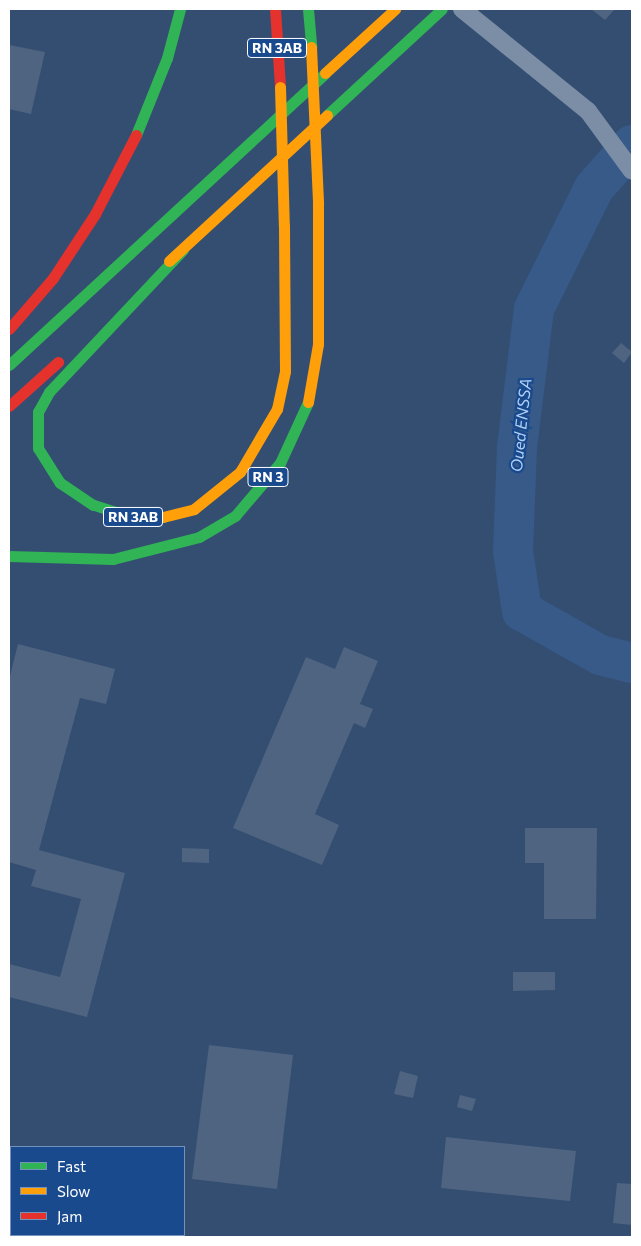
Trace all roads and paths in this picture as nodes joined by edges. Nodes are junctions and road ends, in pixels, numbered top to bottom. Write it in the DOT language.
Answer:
graph roads {
  1 [pos="180,9"];
  2 [pos="275,9"];
  3 [pos="308,9"];
  4 [pos="395,9"];
  5 [pos="442,9"];
  6 [pos="462,9"];
  7 [pos="632,171"];
  8 [pos="183,250"];
  9 [pos="9,330"];
  10 [pos="9,365"];
  11 [pos="9,406"];
  12 [pos="9,556"];
  1 -- 9 [label="highway"];
  2 -- 8 [label="highway, RN 3AB, bridge"];
  3 -- 12 [label="highway, RN 3, bridge"];
  4 -- 10 [label="highway"];
  5 -- 8 [label="highway, RN 3AB"];
  6 -- 7 [label="street"];
  8 -- 11 [label="highway, RN 3AB"];
}
